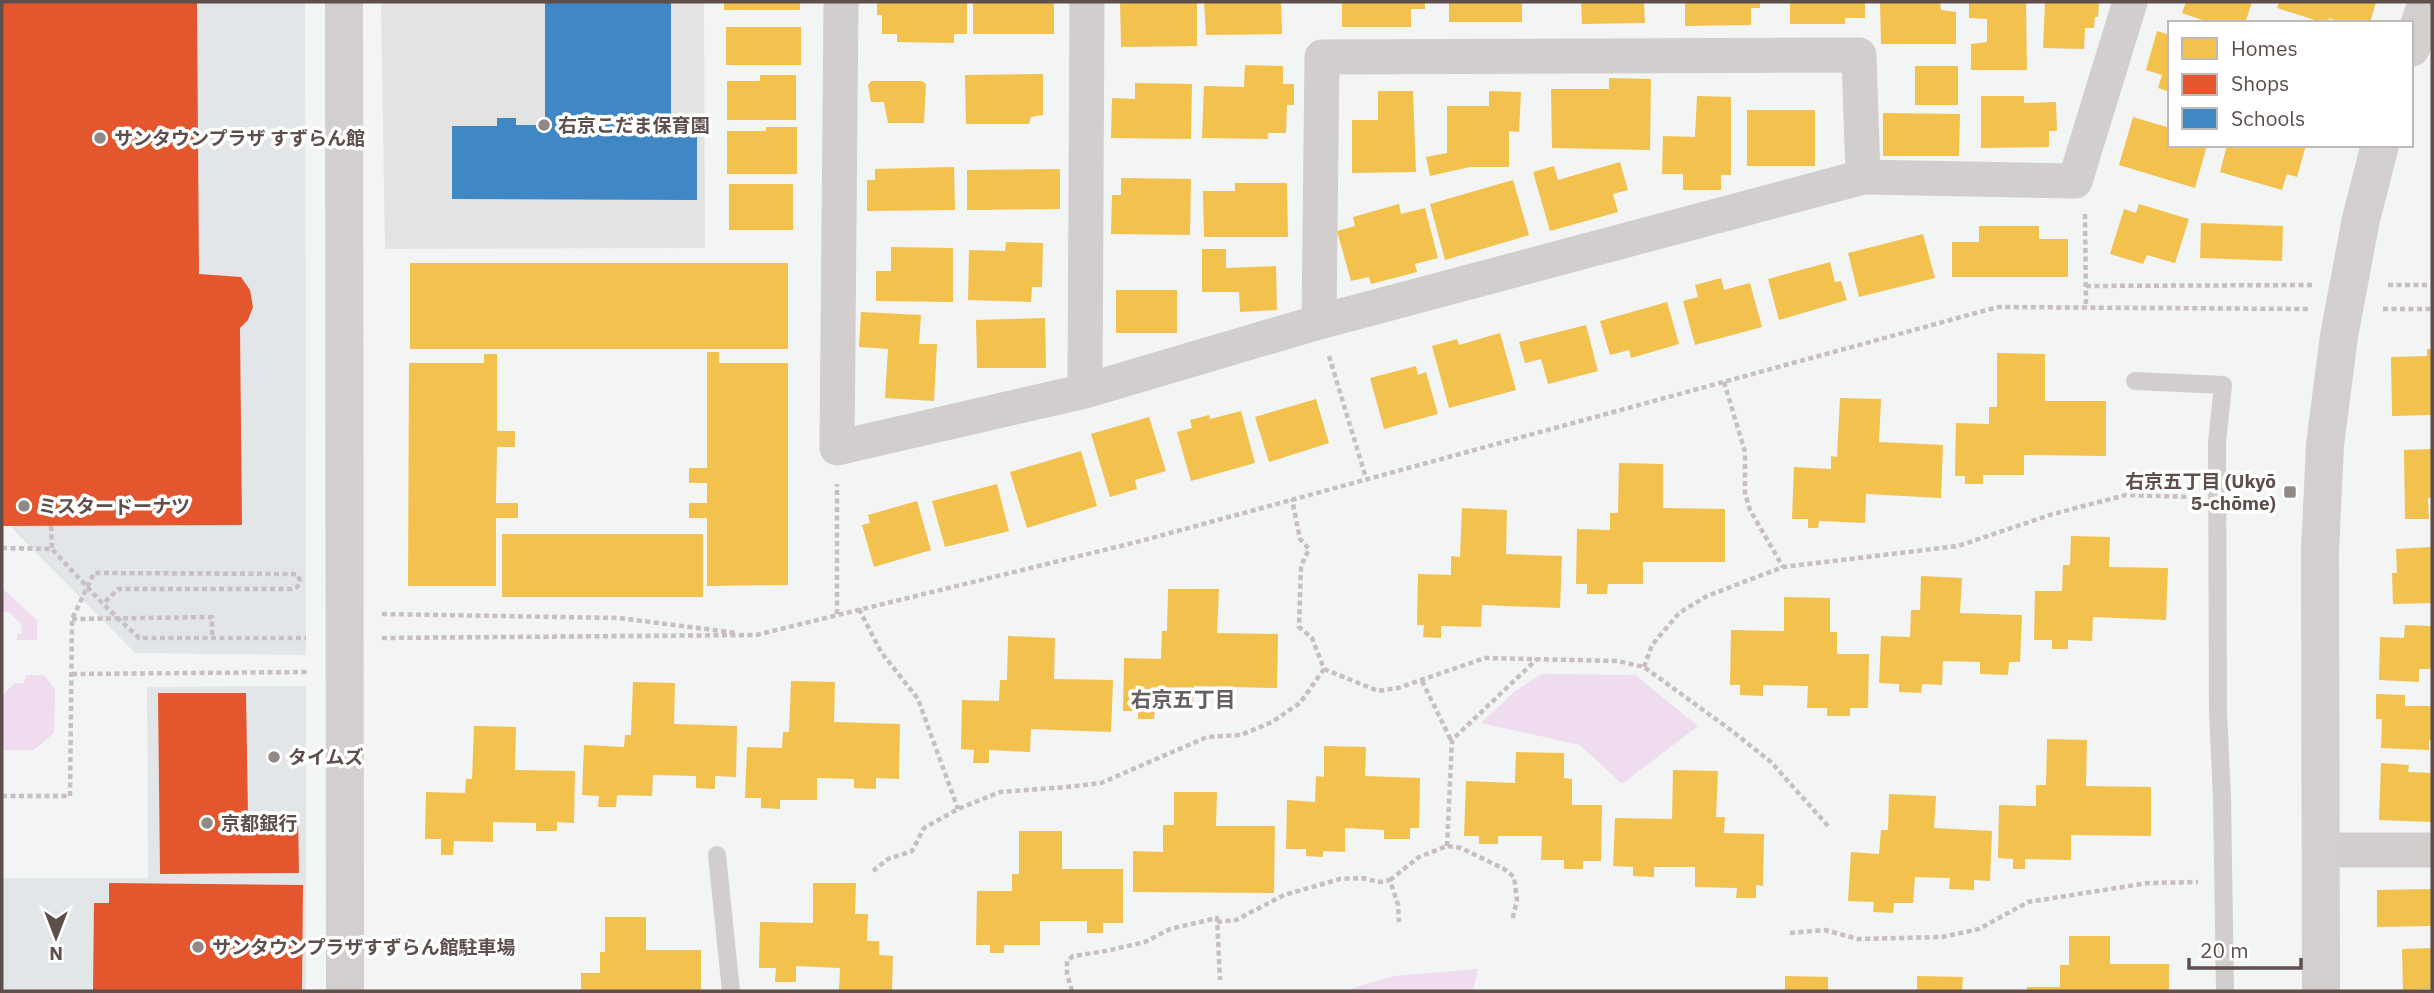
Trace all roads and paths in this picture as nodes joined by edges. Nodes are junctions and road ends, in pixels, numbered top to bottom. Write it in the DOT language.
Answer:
graph roads {
  1 [pos="344,2"];
  2 [pos="841,2"];
  3 [pos="1087,2"];
  4 [pos="2130,2"];
  5 [pos="2427,2"];
  6 [pos="2413,42"];
  7 [pos="2379,147"];
  8 [pos="1863,177"];
  9 [pos="2075,181"];
  10 [pos="2315,285"];
  11 [pos="2385,285"];
  12 [pos="2432,285"];
  13 [pos="2086,286"];
  14 [pos="2086,309"];
  15 [pos="2312,309"];
  16 [pos="2379,309"];
  17 [pos="2432,309"];
  18 [pos="1319,322"];
  19 [pos="2135,381"];
  20 [pos="1724,382"];
  21 [pos="1085,391"];
  22 [pos="837,448"];
  23 [pos="1366,478"];
  24 [pos="1292,498"];
  25 [pos="2217,498"];
  26 [pos="51,526"];
  27 [pos="2,548"];
  28 [pos="52,549"];
  29 [pos="1783,567"];
  30 [pos="103,604"];
  31 [pos="859,609"];
  32 [pos="378,614"];
  33 [pos="837,614"];
  34 [pos="72,618"];
  35 [pos="756,635"];
  36 [pos="212,638"];
  37 [pos="320,638"];
  38 [pos="373,638"];
  39 [pos="1538,659"];
  40 [pos="1644,667"];
  41 [pos="1324,669"];
  42 [pos="314,672"];
  43 [pos="72,674"];
  44 [pos="1422,681"];
  45 [pos="1451,740"];
  46 [pos="2,796"];
  47 [pos="958,809"];
  48 [pos="1828,826"];
  49 [pos="1447,846"];
  50 [pos="2321,850"];
  51 [pos="2432,850"];
  52 [pos="717,855"];
  53 [pos="873,871"];
  54 [pos="1390,880"];
  55 [pos="2223,881"];
  56 [pos="1512,921"];
  57 [pos="1217,922"];
  58 [pos="1399,922"];
  59 [pos="1790,933"];
  60 [pos="1220,980"];
  61 [pos="345,991"];
  62 [pos="731,991"];
  63 [pos="1072,991"];
  64 [pos="2225,991"];
  65 [pos="2321,991"];
  1 -- 61 [label="street"];
  2 -- 22 [label="street"];
  3 -- 21 [label="street"];
  4 -- 9 [label="street"];
  5 -- 6 [label="street"];
  7 -- 50 [label="street"];
  8 -- 9 [label="street"];
  8 -- 18 [label="street"];
  8 -- 18 [label="street"];
  9 -- 13 [label="path"];
  10 -- 13 [label="path"];
  11 -- 12 [label="path"];
  13 -- 14 [label="path"];
  14 -- 15 [label="path"];
  14 -- 20 [label="path"];
  16 -- 17 [label="path"];
  18 -- 21 [label="street"];
  18 -- 23 [label="path"];
  19 -- 25 [label="lane"];
  20 -- 23 [label="path"];
  20 -- 29 [label="path"];
  21 -- 22 [label="street"];
  22 -- 33 [label="path"];
  23 -- 24 [label="path"];
  24 -- 31 [label="path"];
  24 -- 41 [label="path"];
  25 -- 29 [label="path"];
  25 -- 55 [label="lane"];
  26 -- 28 [label="path"];
  27 -- 28 [label="path"];
  28 -- 30 [label="path"];
  29 -- 40 [label="path"];
  30 -- 34 [label="path"];
  30 -- 36 [label="path"];
  31 -- 33 [label="path"];
  31 -- 47 [label="path"];
  32 -- 35 [label="path"];
  33 -- 35 [label="path"];
  34 -- 36 [label="path"];
  34 -- 43 [label="path"];
  35 -- 38 [label="path"];
  36 -- 37 [label="path"];
  39 -- 40 [label="path"];
  39 -- 44 [label="path"];
  39 -- 45 [label="path"];
  40 -- 48 [label="path"];
  41 -- 44 [label="path"];
  41 -- 47 [label="path"];
  42 -- 43 [label="path"];
  43 -- 46 [label="path"];
  44 -- 45 [label="path"];
  45 -- 49 [label="path"];
  47 -- 53 [label="path"];
  49 -- 54 [label="path"];
  49 -- 56 [label="path"];
  50 -- 51 [label="street"];
  50 -- 65 [label="street"];
  52 -- 62 [label="lane"];
  54 -- 57 [label="path"];
  54 -- 58 [label="path"];
  55 -- 59 [label="path"];
  55 -- 64 [label="lane"];
  57 -- 60 [label="path"];
  57 -- 63 [label="path"];
}
